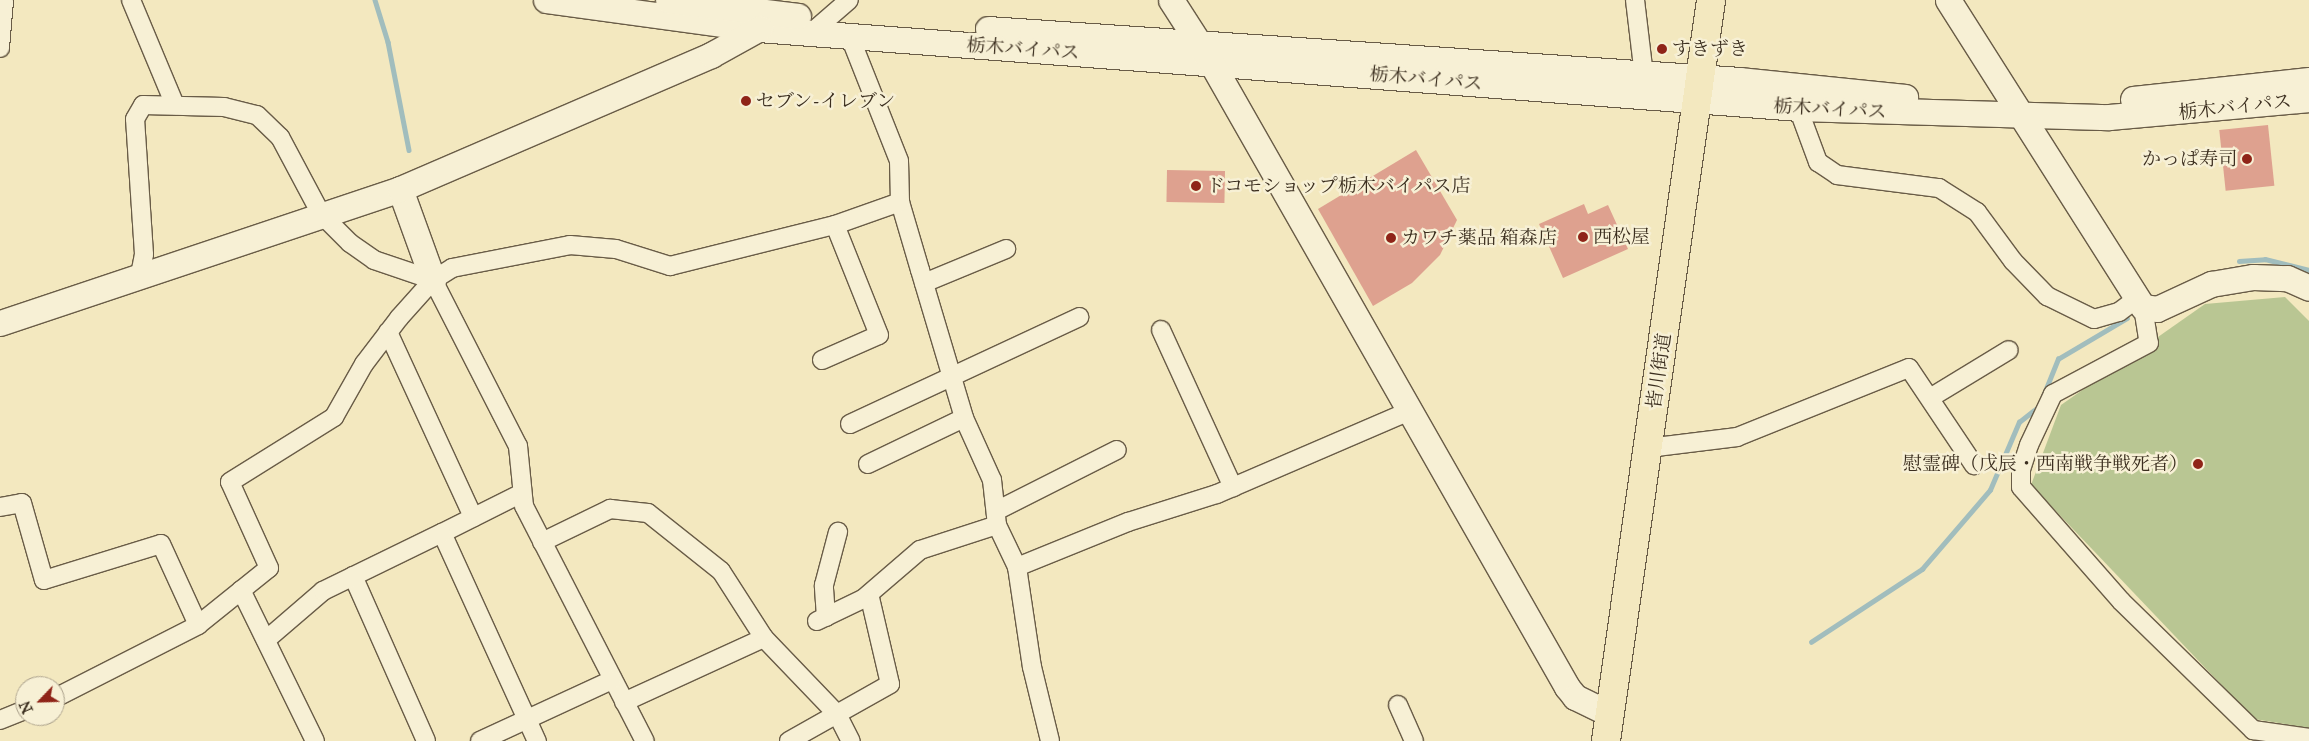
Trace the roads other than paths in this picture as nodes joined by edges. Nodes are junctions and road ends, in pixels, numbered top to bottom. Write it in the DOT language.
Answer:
graph roads {
  1 [pos="4,0"];
  2 [pos="131,0"];
  3 [pos="546,0"];
  4 [pos="668,0"];
  5 [pos="849,0"];
  6 [pos="1171,0"];
  7 [pos="1634,0"];
  8 [pos="1711,0"];
  9 [pos="1948,0"];
  10 [pos="790,15"];
  11 [pos="819,26"];
  12 [pos="758,29"];
  13 [pos="850,37"];
  14 [pos="0,48"];
  15 [pos="1205,53"];
  16 [pos="1644,75"];
  17 [pos="2309,80"];
  18 [pos="1699,89"];
  19 [pos="2309,99"];
  20 [pos="175,106"];
  21 [pos="1798,108"];
  22 [pos="2015,108"];
  23 [pos="400,189"];
  24 [pos="900,202"];
  25 [pos="321,214"];
  26 [pos="835,225"];
  27 [pos="1006,249"];
  28 [pos="139,280"];
  29 [pos="433,280"];
  30 [pos="924,283"];
  31 [pos="2309,288"];
  32 [pos="2139,304"];
  33 [pos="1079,317"];
  34 [pos="0,323"];
  35 [pos="1161,330"];
  36 [pos="388,332"];
  37 [pos="2010,350"];
  38 [pos="822,360"];
  39 [pos="954,375"];
  40 [pos="1930,398"];
  41 [pos="1407,412"];
  42 [pos="964,418"];
  43 [pos="850,424"];
  44 [pos="1648,448"];
  45 [pos="1117,450"];
  46 [pos="868,464"];
  47 [pos="1974,465"];
  48 [pos="1233,487"];
  49 [pos="522,493"];
  50 [pos="0,507"];
  51 [pos="473,517"];
  52 [pos="997,517"];
  53 [pos="838,532"];
  54 [pos="442,533"];
  55 [pos="542,542"];
  56 [pos="1018,567"];
  57 [pos="353,576"];
  58 [pos="242,590"];
  59 [pos="869,594"];
  60 [pos="198,625"];
  61 [pos="764,638"];
  62 [pos="266,640"];
  63 [pos="612,680"];
  64 [pos="65,693"];
  65 [pos="624,702"];
  66 [pos="1398,705"];
  67 [pos="15,714"];
  68 [pos="837,714"];
  69 [pos="1610,714"];
  70 [pos="527,719"];
  71 [pos="0,720"];
  72 [pos="2249,735"];
  73 [pos="1045,738"];
  74 [pos="2309,738"];
  75 [pos="315,741"];
  76 [pos="426,741"];
  77 [pos="480,741"];
  78 [pos="537,741"];
  79 [pos="645,741"];
  80 [pos="789,741"];
  81 [pos="851,741"];
  82 [pos="1414,741"];
  83 [pos="1606,741"];
  1 -- 14 [label="street"];
  2 -- 20 [label="street"];
  3 -- 12 [label="main road, 栃木バイパス"];
  4 -- 10 [label="main road, 栃木バイパス"];
  5 -- 11 [label="street"];
  6 -- 15 [label="main road"];
  7 -- 16 [label="street"];
  8 -- 18 [label="main road, 皆川街道"];
  9 -- 22 [label="main road"];
  10 -- 11 [label="main road, 栃木バイパス"];
  10 -- 12 [label="main road"];
  11 -- 12 [label="main road, 栃木バイパス"];
  11 -- 13 [label="main road, 栃木バイパス"];
  11 -- 15 [label="main road, 栃木バイパス"];
  12 -- 23 [label="main road"];
  13 -- 15 [label="main road, 栃木バイパス"];
  13 -- 24 [label="street"];
  15 -- 16 [label="main road, 栃木バイパス"];
  15 -- 18 [label="main road, 栃木バイパス"];
  15 -- 41 [label="main road"];
  16 -- 18 [label="main road, 栃木バイパス"];
  17 -- 22 [label="main road, 栃木バイパス"];
  18 -- 21 [label="main road, 栃木バイパス"];
  18 -- 22 [label="main road, 栃木バイパス"];
  18 -- 44 [label="main road, 皆川街道"];
  19 -- 22 [label="main road, 栃木バイパス"];
  20 -- 25 [label="street"];
  20 -- 28 [label="street"];
  21 -- 22 [label="main road, 栃木バイパス"];
  21 -- 32 [label="street"];
  22 -- 32 [label="main road"];
  23 -- 25 [label="main road"];
  23 -- 29 [label="main road"];
  24 -- 26 [label="street"];
  24 -- 30 [label="street"];
  25 -- 28 [label="main road"];
  25 -- 29 [label="street"];
  26 -- 29 [label="street"];
  26 -- 38 [label="street"];
  27 -- 30 [label="street"];
  28 -- 34 [label="main road"];
  29 -- 36 [label="street"];
  29 -- 49 [label="street"];
  30 -- 39 [label="street"];
  31 -- 32 [label="main road"];
  32 -- 72 [label="street"];
  33 -- 39 [label="street"];
  35 -- 48 [label="street"];
  36 -- 51 [label="street"];
  36 -- 58 [label="street"];
  37 -- 40 [label="street"];
  39 -- 42 [label="street"];
  39 -- 43 [label="street"];
  40 -- 44 [label="street"];
  40 -- 47 [label="street"];
  41 -- 48 [label="street"];
  41 -- 69 [label="main road"];
  42 -- 46 [label="street"];
  42 -- 52 [label="street"];
  44 -- 69 [label="main road, 皆川街道"];
  45 -- 52 [label="street"];
  48 -- 56 [label="street"];
  49 -- 51 [label="street"];
  49 -- 55 [label="street"];
  50 -- 60 [label="street"];
  51 -- 54 [label="street"];
  52 -- 56 [label="street"];
  52 -- 59 [label="street"];
  53 -- 59 [label="street"];
  54 -- 57 [label="street"];
  54 -- 70 [label="street"];
  55 -- 61 [label="street"];
  55 -- 63 [label="street"];
  56 -- 73 [label="street"];
  57 -- 62 [label="street"];
  57 -- 76 [label="street"];
  58 -- 60 [label="street"];
  58 -- 62 [label="street"];
  59 -- 68 [label="street"];
  60 -- 64 [label="street"];
  61 -- 65 [label="street"];
  61 -- 68 [label="street"];
  62 -- 75 [label="street"];
  63 -- 65 [label="street"];
  63 -- 70 [label="street"];
  65 -- 79 [label="street"];
  66 -- 82 [label="street"];
  67 -- 71 [label="street"];
  68 -- 80 [label="street"];
  68 -- 81 [label="street"];
  69 -- 83 [label="main road, 皆川街道"];
  70 -- 77 [label="street"];
  70 -- 78 [label="street"];
  72 -- 74 [label="street"];
}
